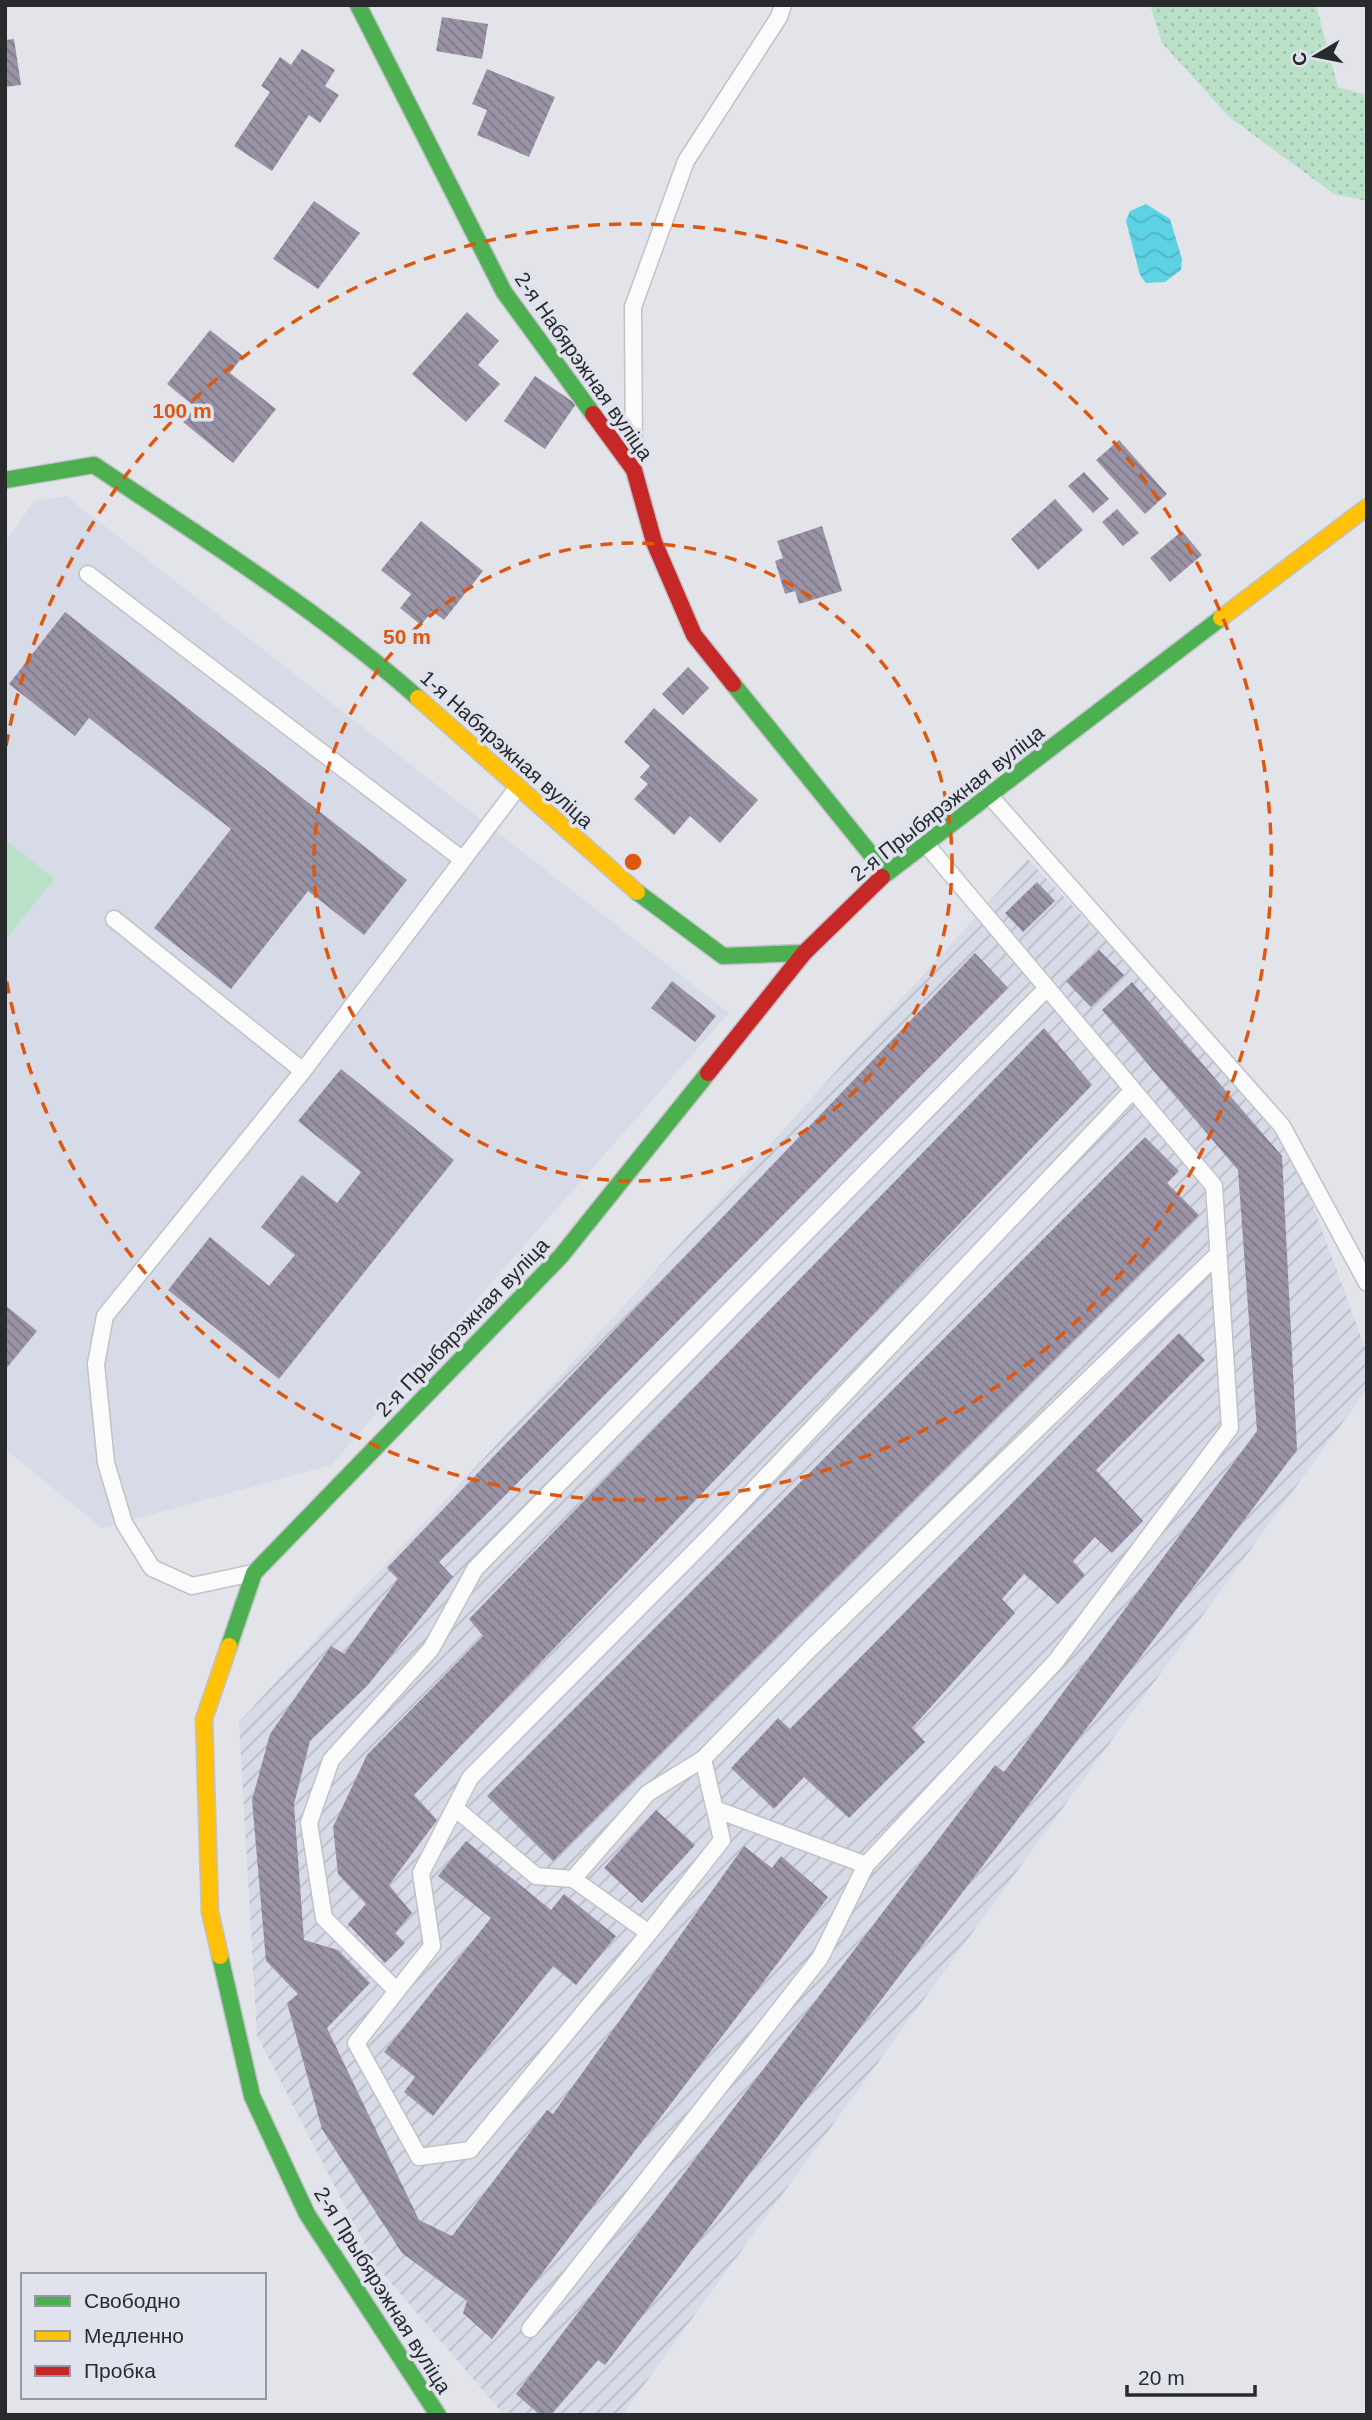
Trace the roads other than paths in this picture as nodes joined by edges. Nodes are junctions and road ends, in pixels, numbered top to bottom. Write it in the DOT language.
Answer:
graph roads {
  1 [pos="358,5"];
  2 [pos="783,5"];
  3 [pos="634,470"];
  4 [pos="5,480"];
  5 [pos="1367,507"];
  6 [pos="88,574"];
  7 [pos="518,787"];
  8 [pos="989,795"];
  9 [pos="925,843"];
  10 [pos="463,860"];
  11 [pos="886,873"];
  12 [pos="114,919"];
  13 [pos="804,953"];
  14 [pos="1046,988"];
  15 [pos="303,1071"];
  16 [pos="1133,1090"];
  17 [pos="1219,1253"];
  18 [pos="1367,1283"];
  19 [pos="254,1573"];
  20 [pos="704,1759"];
  21 [pos="454,1808"];
  22 [pos="715,1809"];
  23 [pos="866,1865"];
  24 [pos="573,1879"];
  25 [pos="649,1933"];
  26 [pos="397,1991"];
  27 [pos="530,2329"];
  28 [pos="438,2415"];
  1 -- 3 [label="street, 2-я Набярэжная вуліца"];
  2 -- 3 [label="lane"];
  3 -- 11 [label="street, 2-я Набярэжная вуліца"];
  4 -- 7 [label="street, 1-я Набярэжная вуліца"];
  5 -- 8 [label="street, 2-я Прыбярэжная вуліца"];
  6 -- 10 [label="lane"];
  7 -- 10 [label="lane"];
  7 -- 13 [label="street, 1-я Набярэжная вуліца"];
  8 -- 9 [label="street, 2-я Прыбярэжная вуліца"];
  8 -- 18 [label="lane"];
  9 -- 11 [label="street, 2-я Прыбярэжная вуліца"];
  9 -- 14 [label="lane"];
  10 -- 15 [label="lane"];
  11 -- 13 [label="street, 2-я Прыбярэжная вуліца"];
  12 -- 15 [label="lane"];
  13 -- 19 [label="street, 2-я Прыбярэжная вуліца"];
  14 -- 16 [label="lane"];
  14 -- 26 [label="lane"];
  15 -- 19 [label="lane"];
  16 -- 17 [label="lane"];
  16 -- 21 [label="lane"];
  17 -- 20 [label="lane"];
  17 -- 23 [label="lane"];
  19 -- 28 [label="street, 2-я Прыбярэжная вуліца"];
  20 -- 22 [label="lane"];
  20 -- 24 [label="lane"];
  21 -- 24 [label="lane"];
  21 -- 26 [label="lane"];
  22 -- 23 [label="lane"];
  22 -- 25 [label="lane"];
  23 -- 27 [label="lane"];
  24 -- 25 [label="lane"];
  25 -- 26 [label="lane"];
}
